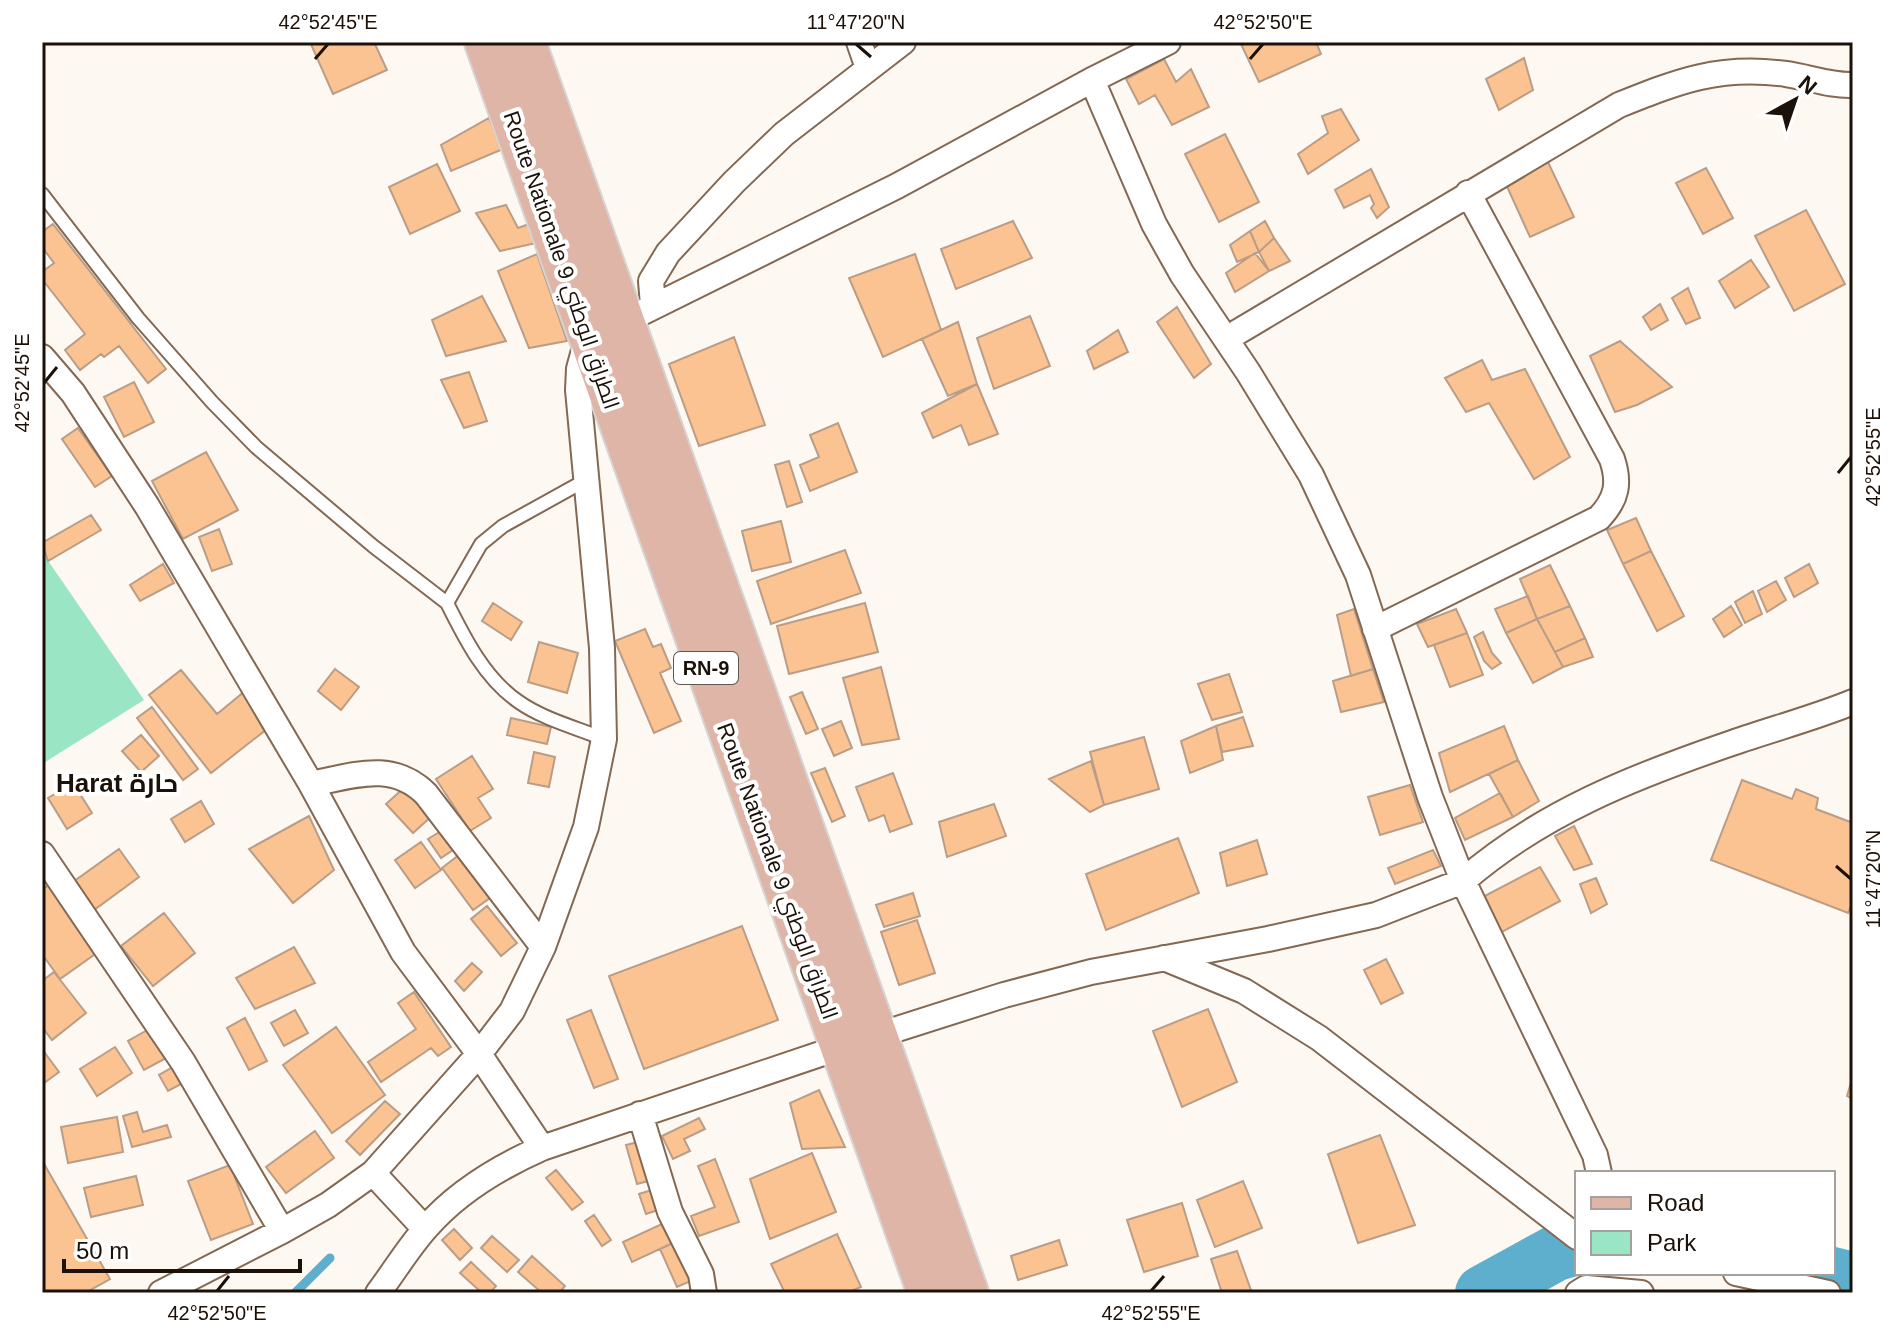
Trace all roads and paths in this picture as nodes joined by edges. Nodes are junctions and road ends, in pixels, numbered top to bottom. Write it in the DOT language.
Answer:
graph roads {
  1 [pos="485,42"];
  2 [pos="525,42"];
  3 [pos="859,42"];
  4 [pos="903,42"];
  5 [pos="1168,42"];
  6 [pos="868,68"];
  7 [pos="1092,80"];
  8 [pos="1853,85"];
  9 [pos="1468,193"];
  10 [pos="42,194"];
  11 [pos="622,321"];
  12 [pos="1226,339"];
  13 [pos="42,357"];
  14 [pos="586,480"];
  15 [pos="447,603"];
  16 [pos="1375,629"];
  17 [pos="1853,702"];
  18 [pos="604,739"];
  19 [pos="311,784"];
  20 [pos="42,854"];
  21 [pos="1463,881"];
  22 [pos="543,947"];
  23 [pos="1162,957"];
  24 [pos="858,1041"];
  25 [pos="479,1054"];
  26 [pos="640,1114"];
  27 [pos="542,1148"];
  28 [pos="1599,1171"];
  29 [pos="373,1173"];
  30 [pos="425,1229"];
  31 [pos="282,1231"];
  32 [pos="1575,1235"];
  33 [pos="1745,1275"];
  34 [pos="1584,1285"];
  35 [pos="161,1293"];
  36 [pos="378,1293"];
  37 [pos="704,1293"];
  38 [pos="928,1293"];
  39 [pos="968,1293"];
  40 [pos="1641,1293"];
  41 [pos="1828,1293"];
  1 -- 11 [label="main road, Route Nationale الطراق الوطني 9 / RN-9"];
  2 -- 11 [label="main road, Route Nationale الطراق الوطني 9 / RN-9"];
  3 -- 6 [label="street"];
  4 -- 6 [label="street"];
  5 -- 7 [label="street"];
  6 -- 11 [label="street"];
  7 -- 11 [label="street"];
  7 -- 12 [label="street"];
  8 -- 9 [label="street"];
  9 -- 12 [label="street"];
  9 -- 16 [label="street"];
  10 -- 15 [label="lane"];
  11 -- 14 [label="street"];
  11 -- 24 [label="main road, Route Nationale الطراق الوطني 9 / RN-9"];
  12 -- 16 [label="street"];
  13 -- 19 [label="street"];
  14 -- 15 [label="lane"];
  14 -- 18 [label="street"];
  15 -- 18 [label="lane"];
  16 -- 21 [label="street"];
  17 -- 21 [label="street"];
  18 -- 22 [label="street"];
  19 -- 22 [label="street"];
  19 -- 25 [label="street"];
  20 -- 31 [label="street"];
  21 -- 23 [label="street"];
  21 -- 28 [label="street"];
  22 -- 25 [label="street"];
  23 -- 24 [label="street"];
  23 -- 32 [label="street"];
  24 -- 26 [label="street"];
  24 -- 38 [label="main road, Route Nationale الطراق الوطني 9 / RN-9"];
  24 -- 39 [label="main road, Route Nationale الطراق الوطني 9 / RN-9"];
  25 -- 27 [label="street"];
  25 -- 29 [label="street"];
  26 -- 27 [label="street"];
  26 -- 37 [label="street"];
  27 -- 30 [label="street"];
  29 -- 30 [label="street"];
  29 -- 31 [label="street"];
  30 -- 36 [label="street"];
  31 -- 35 [label="street"];
  33 -- 41 [label="street"];
  34 -- 40 [label="street"];
}
